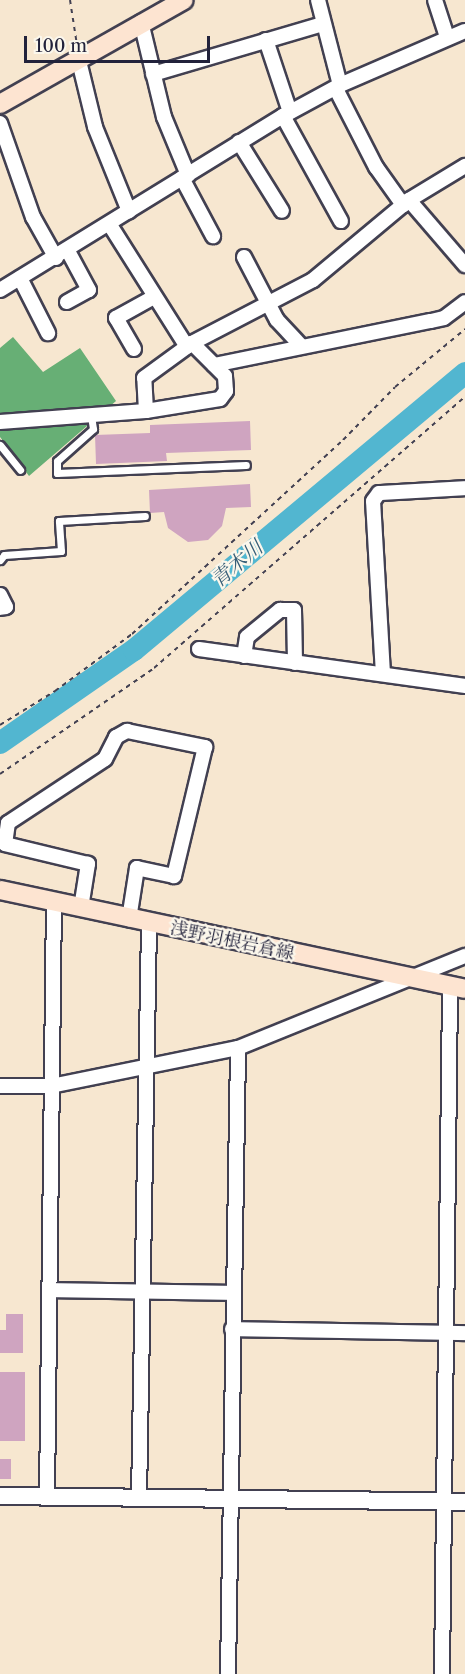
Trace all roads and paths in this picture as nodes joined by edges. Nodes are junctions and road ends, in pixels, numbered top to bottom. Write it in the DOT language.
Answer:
graph roads {
  1 [pos="70,0"];
  2 [pos="184,0"];
  3 [pos="318,0"];
  4 [pos="435,0"];
  5 [pos="141,22"];
  6 [pos="323,24"];
  7 [pos="465,31"];
  8 [pos="447,38"];
  9 [pos="266,40"];
  10 [pos="78,57"];
  11 [pos="153,74"];
  12 [pos="338,87"];
  13 [pos="0,104"];
  14 [pos="287,114"];
  15 [pos="0,123"];
  16 [pos="238,142"];
  17 [pos="465,166"];
  18 [pos="185,176"];
  19 [pos="406,202"];
  20 [pos="129,211"];
  21 [pos="282,211"];
  22 [pos="341,221"];
  23 [pos="110,225"];
  24 [pos="213,236"];
  25 [pos="62,254"];
  26 [pos="244,257"];
  27 [pos="465,265"];
  28 [pos="20,278"];
  29 [pos="0,290"];
  30 [pos="154,297"];
  31 [pos="67,302"];
  32 [pos="465,302"];
  33 [pos="268,303"];
  34 [pos="465,329"];
  35 [pos="48,333"];
  36 [pos="190,345"];
  37 [pos="301,345"];
  38 [pos="134,349"];
  39 [pos="214,365"];
  40 [pos="465,397"];
  41 [pos="146,411"];
  42 [pos="92,416"];
  43 [pos="0,422"];
  44 [pos="0,445"];
  45 [pos="246,465"];
  46 [pos="20,470"];
  47 [pos="465,488"];
  48 [pos="145,516"];
  49 [pos="0,560"];
  50 [pos="0,595"];
  51 [pos="0,608"];
  52 [pos="199,649"];
  53 [pos="244,656"];
  54 [pos="295,663"];
  55 [pos="383,674"];
  56 [pos="465,686"];
  57 [pos="0,725"];
  58 [pos="0,774"];
  59 [pos="0,890"];
  60 [pos="54,902"];
  61 [pos="81,908"];
  62 [pos="129,919"];
  63 [pos="149,924"];
  64 [pos="465,956"];
  65 [pos="411,977"];
  66 [pos="457,988"];
  67 [pos="238,1048"];
  68 [pos="144,1069"];
  69 [pos="0,1086"];
  70 [pos="51,1086"];
  71 [pos="50,1290"];
  72 [pos="232,1293"];
  73 [pos="141,1294"];
  74 [pos="232,1329"];
  75 [pos="443,1332"];
  76 [pos="465,1333"];
  77 [pos="0,1496"];
  78 [pos="47,1497"];
  79 [pos="139,1498"];
  80 [pos="231,1500"];
  81 [pos="445,1502"];
  82 [pos="465,1502"];
  83 [pos="228,1674"];
  84 [pos="442,1674"];
  1 -- 10 [label="path"];
  2 -- 5 [label="main road"];
  3 -- 6 [label="street"];
  4 -- 8 [label="street"];
  5 -- 10 [label="main road"];
  5 -- 11 [label="street"];
  6 -- 9 [label="street"];
  6 -- 12 [label="street"];
  7 -- 8 [label="street"];
  8 -- 12 [label="street"];
  9 -- 11 [label="street"];
  9 -- 14 [label="street"];
  10 -- 13 [label="main road"];
  10 -- 20 [label="street"];
  11 -- 18 [label="street"];
  12 -- 14 [label="street"];
  12 -- 19 [label="street"];
  14 -- 16 [label="street"];
  14 -- 22 [label="street"];
  15 -- 25 [label="street"];
  16 -- 18 [label="street"];
  16 -- 21 [label="street"];
  17 -- 19 [label="street"];
  18 -- 20 [label="street"];
  18 -- 24 [label="street"];
  19 -- 27 [label="street"];
  19 -- 33 [label="street"];
  20 -- 23 [label="street"];
  23 -- 25 [label="street"];
  23 -- 30 [label="street"];
  25 -- 28 [label="street"];
  25 -- 31 [label="street"];
  26 -- 33 [label="street"];
  28 -- 29 [label="street"];
  28 -- 35 [label="street"];
  30 -- 36 [label="street"];
  30 -- 38 [label="street"];
  32 -- 37 [label="street"];
  33 -- 36 [label="street"];
  33 -- 37 [label="street"];
  34 -- 57 [label="path"];
  36 -- 39 [label="street"];
  36 -- 41 [label="street"];
  37 -- 39 [label="street"];
  39 -- 41 [label="street"];
  40 -- 58 [label="path"];
  41 -- 42 [label="street"];
  42 -- 43 [label="street"];
  42 -- 45 [label="lane"];
  44 -- 46 [label="lane"];
  47 -- 55 [label="street"];
  48 -- 49 [label="lane"];
  50 -- 51 [label="street"];
  52 -- 53 [label="street"];
  53 -- 54 [label="street"];
  53 -- 54 [label="street"];
  54 -- 55 [label="street"];
  55 -- 56 [label="street"];
  59 -- 60 [label="main road, 浅野羽根岩倉線"];
  60 -- 61 [label="main road, 浅野羽根岩倉線"];
  60 -- 70 [label="street"];
  61 -- 62 [label="main road, 浅野羽根岩倉線"];
  61 -- 62 [label="street"];
  62 -- 63 [label="main road, 浅野羽根岩倉線"];
  63 -- 65 [label="main road, 浅野羽根岩倉線"];
  63 -- 68 [label="street"];
  64 -- 65 [label="street"];
  65 -- 66 [label="main road, 浅野羽根岩倉線"];
  65 -- 67 [label="street"];
  66 -- 75 [label="street"];
  67 -- 68 [label="street"];
  67 -- 72 [label="street"];
  68 -- 70 [label="street"];
  68 -- 73 [label="street"];
  69 -- 70 [label="street"];
  70 -- 71 [label="street"];
  71 -- 73 [label="street"];
  71 -- 78 [label="street"];
  72 -- 73 [label="street"];
  72 -- 74 [label="street"];
  73 -- 79 [label="street"];
  74 -- 75 [label="street"];
  74 -- 80 [label="street"];
  75 -- 76 [label="street"];
  75 -- 81 [label="street"];
  77 -- 78 [label="street"];
  78 -- 79 [label="street"];
  79 -- 80 [label="street"];
  80 -- 81 [label="street"];
  80 -- 83 [label="street"];
  81 -- 82 [label="street"];
  81 -- 84 [label="street"];
}
